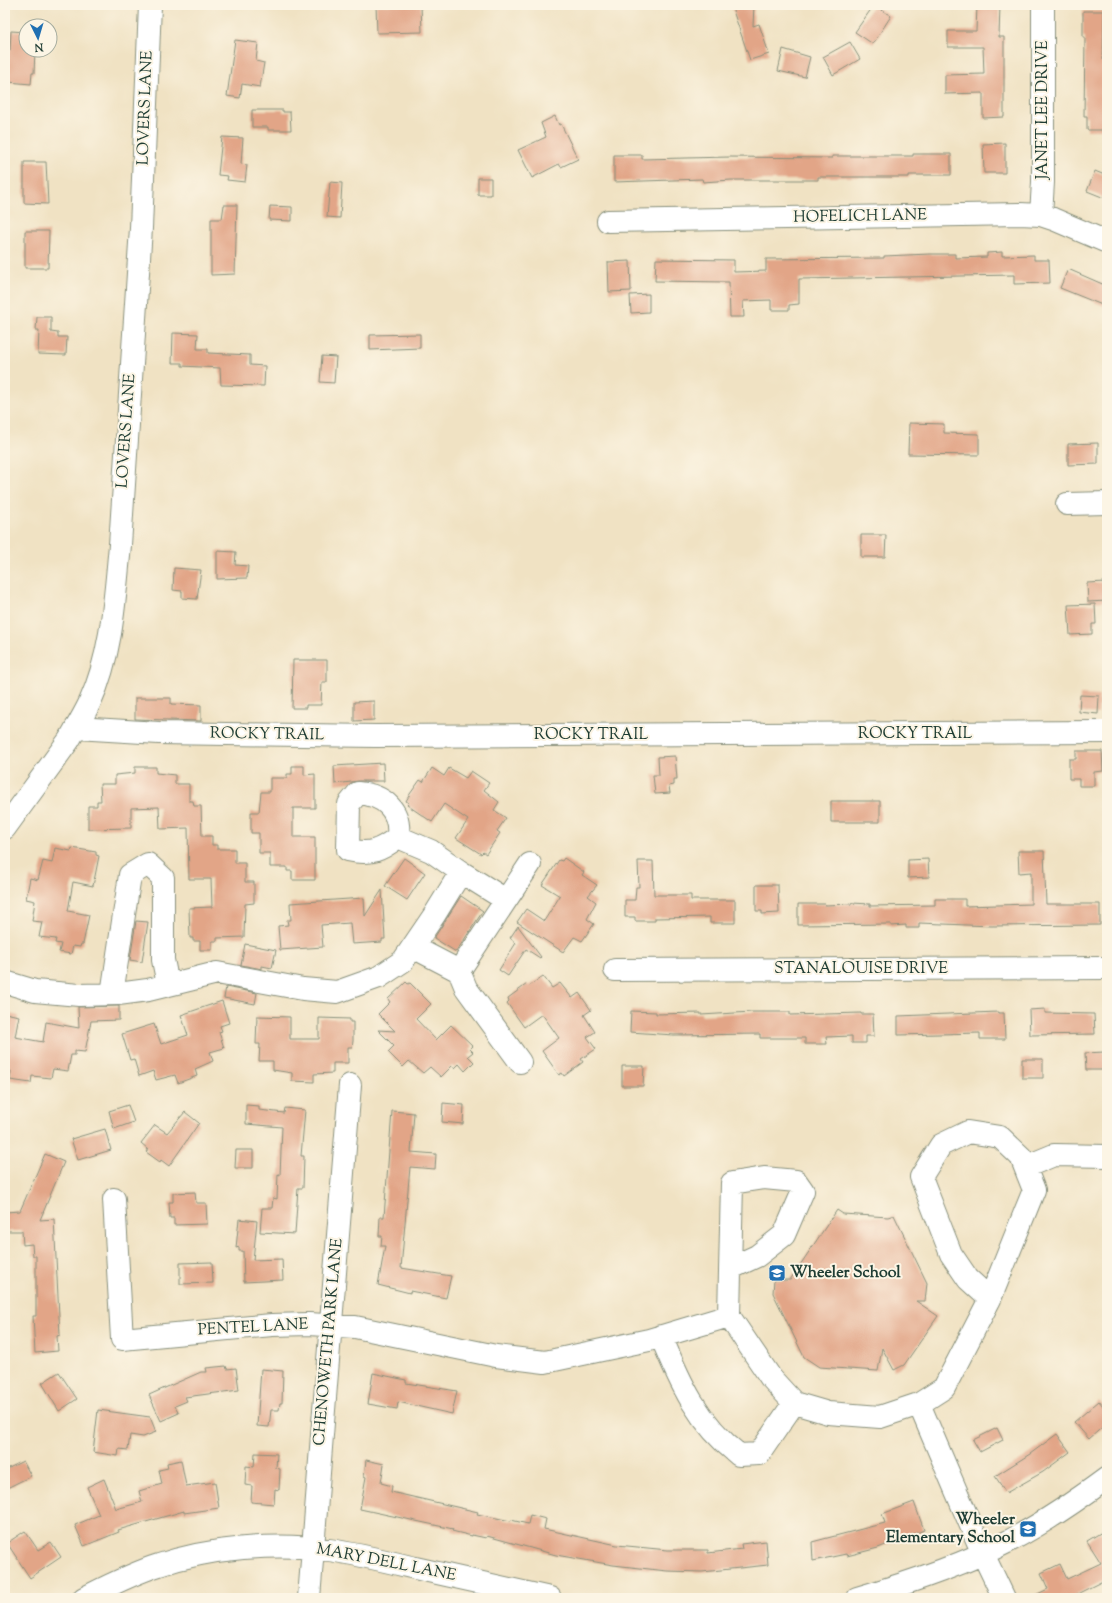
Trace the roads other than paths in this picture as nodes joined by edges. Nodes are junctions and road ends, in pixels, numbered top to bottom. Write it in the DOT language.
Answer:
graph roads {
  1 [pos="150,5"];
  2 [pos="1043,5"];
  3 [pos="1041,215"];
  4 [pos="608,221"];
  5 [pos="1107,242"];
  6 [pos="1107,503"];
  7 [pos="1067,504"];
  8 [pos="76,728"];
  9 [pos="1107,732"];
  10 [pos="5,828"];
  11 [pos="398,837"];
  12 [pos="530,864"];
  13 [pos="461,872"];
  14 [pos="506,900"];
  15 [pos="413,946"];
  16 [pos="1107,968"];
  17 [pos="615,970"];
  18 [pos="459,971"];
  19 [pos="5,982"];
  20 [pos="168,984"];
  21 [pos="112,994"];
  22 [pos="520,1062"];
  23 [pos="350,1086"];
  24 [pos="1107,1156"];
  25 [pos="1025,1167"];
  26 [pos="114,1199"];
  27 [pos="731,1268"];
  28 [pos="990,1299"];
  29 [pos="730,1316"];
  30 [pos="329,1326"];
  31 [pos="661,1336"];
  32 [pos="794,1403"];
  33 [pos="919,1404"];
  34 [pos="1107,1478"];
  35 [pos="313,1548"];
  36 [pos="982,1554"];
  37 [pos="84,1598"];
  38 [pos="309,1598"];
  39 [pos="550,1598"];
  40 [pos="857,1598"];
  41 [pos="1004,1598"];
  1 -- 8 [label="street, LOVERS LANE"];
  2 -- 3 [label="street, JANET LEE DRIVE"];
  3 -- 4 [label="street, HOFELICH LANE"];
  3 -- 5 [label="street, HOFELICH LANE"];
  6 -- 7 [label="street"];
  8 -- 9 [label="street, ROCKY TRAIL"];
  8 -- 10 [label="street, LOVERS LANE"];
  11 -- 13 [label="street"];
  12 -- 14 [label="street"];
  13 -- 14 [label="street"];
  13 -- 15 [label="street"];
  14 -- 18 [label="street"];
  15 -- 18 [label="street"];
  15 -- 20 [label="street"];
  16 -- 17 [label="street, STANALOUISE DRIVE"];
  18 -- 22 [label="street"];
  19 -- 21 [label="street"];
  20 -- 21 [label="street"];
  20 -- 21 [label="street"];
  23 -- 30 [label="street, CHENOWETH PARK LANE"];
  24 -- 25 [label="street"];
  25 -- 28 [label="street"];
  25 -- 28 [label="street"];
  26 -- 30 [label="street, PENTEL LANE"];
  27 -- 27 [label="street"];
  27 -- 29 [label="street"];
  28 -- 33 [label="street"];
  29 -- 31 [label="street, PENTEL LANE"];
  29 -- 32 [label="street"];
  30 -- 31 [label="street, PENTEL LANE"];
  30 -- 35 [label="street, CHENOWETH PARK LANE"];
  31 -- 32 [label="street"];
  32 -- 33 [label="street"];
  33 -- 36 [label="street"];
  34 -- 36 [label="street"];
  35 -- 37 [label="street, MARY DELL LANE"];
  35 -- 38 [label="street, CHENOWETH PARK LANE"];
  35 -- 39 [label="street, MARY DELL LANE"];
  36 -- 40 [label="street"];
  36 -- 41 [label="street"];
}
